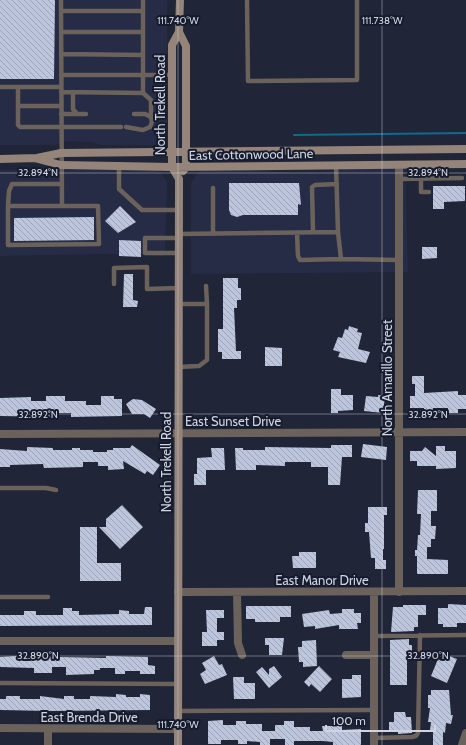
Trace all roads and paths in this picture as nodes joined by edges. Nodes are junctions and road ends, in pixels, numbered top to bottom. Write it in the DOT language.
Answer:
graph roads {
  1 [pos="61,0"];
  2 [pos="142,0"];
  3 [pos="180,0"];
  4 [pos="247,0"];
  5 [pos="357,0"];
  6 [pos="61,11"];
  7 [pos="143,11"];
  8 [pos="61,32"];
  9 [pos="143,32"];
  10 [pos="179,32"];
  11 [pos="61,54"];
  12 [pos="143,54"];
  13 [pos="61,75"];
  14 [pos="143,75"];
  15 [pos="172,75"];
  16 [pos="61,86"];
  17 [pos="0,87"];
  18 [pos="18,87"];
  19 [pos="62,92"];
  20 [pos="73,92"];
  21 [pos="143,93"];
  22 [pos="18,106"];
  23 [pos="61,106"];
  24 [pos="61,114"];
  25 [pos="77,114"];
  26 [pos="86,114"];
  27 [pos="134,114"];
  28 [pos="151,117"];
  29 [pos="62,128"];
  30 [pos="466,149"];
  31 [pos="341,150"];
  32 [pos="172,152"];
  33 [pos="186,152"];
  34 [pos="62,153"];
  35 [pos="37,158"];
  36 [pos="0,159"];
  37 [pos="466,164"];
  38 [pos="62,165"];
  39 [pos="339,165"];
  40 [pos="399,165"];
  41 [pos="119,166"];
  42 [pos="172,167"];
  43 [pos="186,167"];
  44 [pos="462,178"];
  45 [pos="178,179"];
  46 [pos="399,179"];
  47 [pos="421,179"];
  48 [pos="62,184"];
  49 [pos="337,184"];
  50 [pos="213,188"];
  51 [pos="429,192"];
  52 [pos="8,206"];
  53 [pos="62,206"];
  54 [pos="178,210"];
  55 [pos="312,232"];
  56 [pos="338,232"];
  57 [pos="297,233"];
  58 [pos="213,234"];
  59 [pos="178,236"];
  60 [pos="178,253"];
  61 [pos="341,259"];
  62 [pos="399,260"];
  63 [pos="114,284"];
  64 [pos="206,286"];
  65 [pos="178,288"];
  66 [pos="178,304"];
  67 [pos="207,304"];
  68 [pos="178,367"];
  69 [pos="400,432"];
  70 [pos="466,432"];
  71 [pos="178,433"];
  72 [pos="0,434"];
  73 [pos="0,488"];
  74 [pos="56,490"];
  75 [pos="466,591"];
  76 [pos="178,592"];
  77 [pos="374,592"];
  78 [pos="399,592"];
  79 [pos="237,593"];
  80 [pos="0,597"];
  81 [pos="48,597"];
  82 [pos="420,635"];
  83 [pos="466,635"];
  84 [pos="374,636"];
  85 [pos="0,641"];
  86 [pos="178,641"];
  87 [pos="242,655"];
  88 [pos="346,655"];
  89 [pos="374,655"];
  90 [pos="0,683"];
  91 [pos="178,684"];
  92 [pos="374,710"];
  93 [pos="178,711"];
  94 [pos="0,728"];
  95 [pos="48,728"];
  96 [pos="178,729"];
  97 [pos="466,733"];
  98 [pos="374,742"];
  99 [pos="48,745"];
  100 [pos="178,745"];
  101 [pos="462,745"];
  1 -- 6 [label="lane"];
  2 -- 7 [label="lane"];
  3 -- 10 [label="main road, North Trekell Road"];
  4 -- 5 [label="lane"];
  6 -- 7 [label="lane"];
  6 -- 8 [label="lane"];
  7 -- 9 [label="lane"];
  8 -- 9 [label="lane"];
  8 -- 11 [label="lane"];
  9 -- 12 [label="lane"];
  10 -- 15 [label="main road, North Trekell Road"];
  10 -- 33 [label="main road, North Trekell Road"];
  11 -- 12 [label="lane"];
  11 -- 13 [label="lane"];
  12 -- 14 [label="lane"];
  13 -- 14 [label="lane"];
  13 -- 16 [label="lane"];
  14 -- 15 [label="lane"];
  14 -- 21 [label="lane"];
  15 -- 32 [label="main road, North Trekell Road"];
  16 -- 18 [label="lane"];
  16 -- 19 [label="lane"];
  17 -- 18 [label="lane"];
  18 -- 22 [label="lane"];
  19 -- 20 [label="lane"];
  19 -- 23 [label="lane"];
  20 -- 21 [label="lane"];
  20 -- 25 [label="lane"];
  21 -- 28 [label="lane"];
  22 -- 23 [label="lane"];
  22 -- 29 [label="lane"];
  23 -- 24 [label="lane"];
  24 -- 25 [label="lane"];
  24 -- 29 [label="lane"];
  25 -- 26 [label="lane"];
  27 -- 28 [label="lane"];
  28 -- 29 [label="lane"];
  29 -- 34 [label="lane"];
  30 -- 31 [label="main road, East Cottonwood Lane"];
  31 -- 33 [label="main road, East Cottonwood Lane"];
  31 -- 39 [label="main road"];
  32 -- 33 [label="main road, East Cottonwood Lane"];
  32 -- 34 [label="main road, East Cottonwood Lane"];
  32 -- 42 [label="main road, North Trekell Road"];
  33 -- 43 [label="main road, North Trekell Road"];
  34 -- 35 [label="main road, East Cottonwood Lane"];
  34 -- 38 [label="lane"];
  35 -- 36 [label="main road, East Cottonwood Lane"];
  35 -- 38 [label="main road, East Cottonwood Lane"];
  37 -- 40 [label="main road, East Cottonwood Lane"];
  38 -- 41 [label="main road, East Cottonwood Lane"];
  38 -- 48 [label="lane"];
  39 -- 40 [label="main road, East Cottonwood Lane"];
  39 -- 43 [label="main road, East Cottonwood Lane"];
  39 -- 49 [label="lane"];
  40 -- 46 [label="street, North Amarillo Street"];
  41 -- 42 [label="main road, East Cottonwood Lane"];
  41 -- 54 [label="lane"];
  42 -- 43 [label="main road, East Cottonwood Lane"];
  42 -- 45 [label="main road, North Trekell Road"];
  43 -- 45 [label="main road"];
  44 -- 47 [label="lane"];
  45 -- 54 [label="main road, North Trekell Road"];
  46 -- 47 [label="lane"];
  46 -- 62 [label="street, North Amarillo Street"];
  47 -- 51 [label="lane"];
  48 -- 52 [label="lane"];
  48 -- 53 [label="lane"];
  49 -- 55 [label="lane"];
  49 -- 56 [label="lane"];
  50 -- 58 [label="lane"];
  52 -- 53 [label="lane"];
  52 -- 53 [label="lane"];
  54 -- 59 [label="main road, North Trekell Road"];
  55 -- 56 [label="lane"];
  55 -- 57 [label="lane"];
  56 -- 61 [label="lane"];
  57 -- 58 [label="lane"];
  57 -- 61 [label="lane"];
  58 -- 59 [label="lane"];
  59 -- 60 [label="main road, North Trekell Road"];
  59 -- 60 [label="lane"];
  60 -- 65 [label="main road, North Trekell Road"];
  61 -- 62 [label="lane"];
  62 -- 69 [label="street, North Amarillo Street"];
  63 -- 65 [label="lane"];
  64 -- 67 [label="lane"];
  65 -- 66 [label="main road, North Trekell Road"];
  66 -- 67 [label="lane"];
  66 -- 68 [label="main road, North Trekell Road"];
  67 -- 68 [label="lane"];
  68 -- 71 [label="main road, North Trekell Road"];
  69 -- 70 [label="street, East Sunset Drive"];
  69 -- 71 [label="street, East Sunset Drive"];
  69 -- 78 [label="street, North Amarillo Street"];
  71 -- 72 [label="street, East Sunset Drive"];
  71 -- 76 [label="main road, North Trekell Road"];
  73 -- 74 [label="lane"];
  75 -- 78 [label="street, East Manor Drive"];
  76 -- 79 [label="street, East Manor Drive"];
  76 -- 86 [label="main road, North Trekell Road"];
  77 -- 78 [label="street, East Manor Drive"];
  77 -- 79 [label="street, East Manor Drive"];
  77 -- 84 [label="street"];
  79 -- 87 [label="street"];
  80 -- 81 [label="lane"];
  82 -- 83 [label="lane"];
  82 -- 84 [label="lane"];
  82 -- 98 [label="lane"];
  84 -- 89 [label="street"];
  85 -- 86 [label="street"];
  86 -- 91 [label="main road, North Trekell Road"];
  88 -- 89 [label="street"];
  89 -- 92 [label="street"];
  90 -- 91 [label="lane"];
  91 -- 93 [label="main road, North Trekell Road"];
  92 -- 93 [label="lane"];
  92 -- 98 [label="street"];
  93 -- 96 [label="main road, North Trekell Road"];
  94 -- 95 [label="street, East Brenda Drive"];
  95 -- 96 [label="street, East Brenda Drive"];
  95 -- 99 [label="street"];
  96 -- 100 [label="main road, North Trekell Road"];
  97 -- 101 [label="street"];
}
